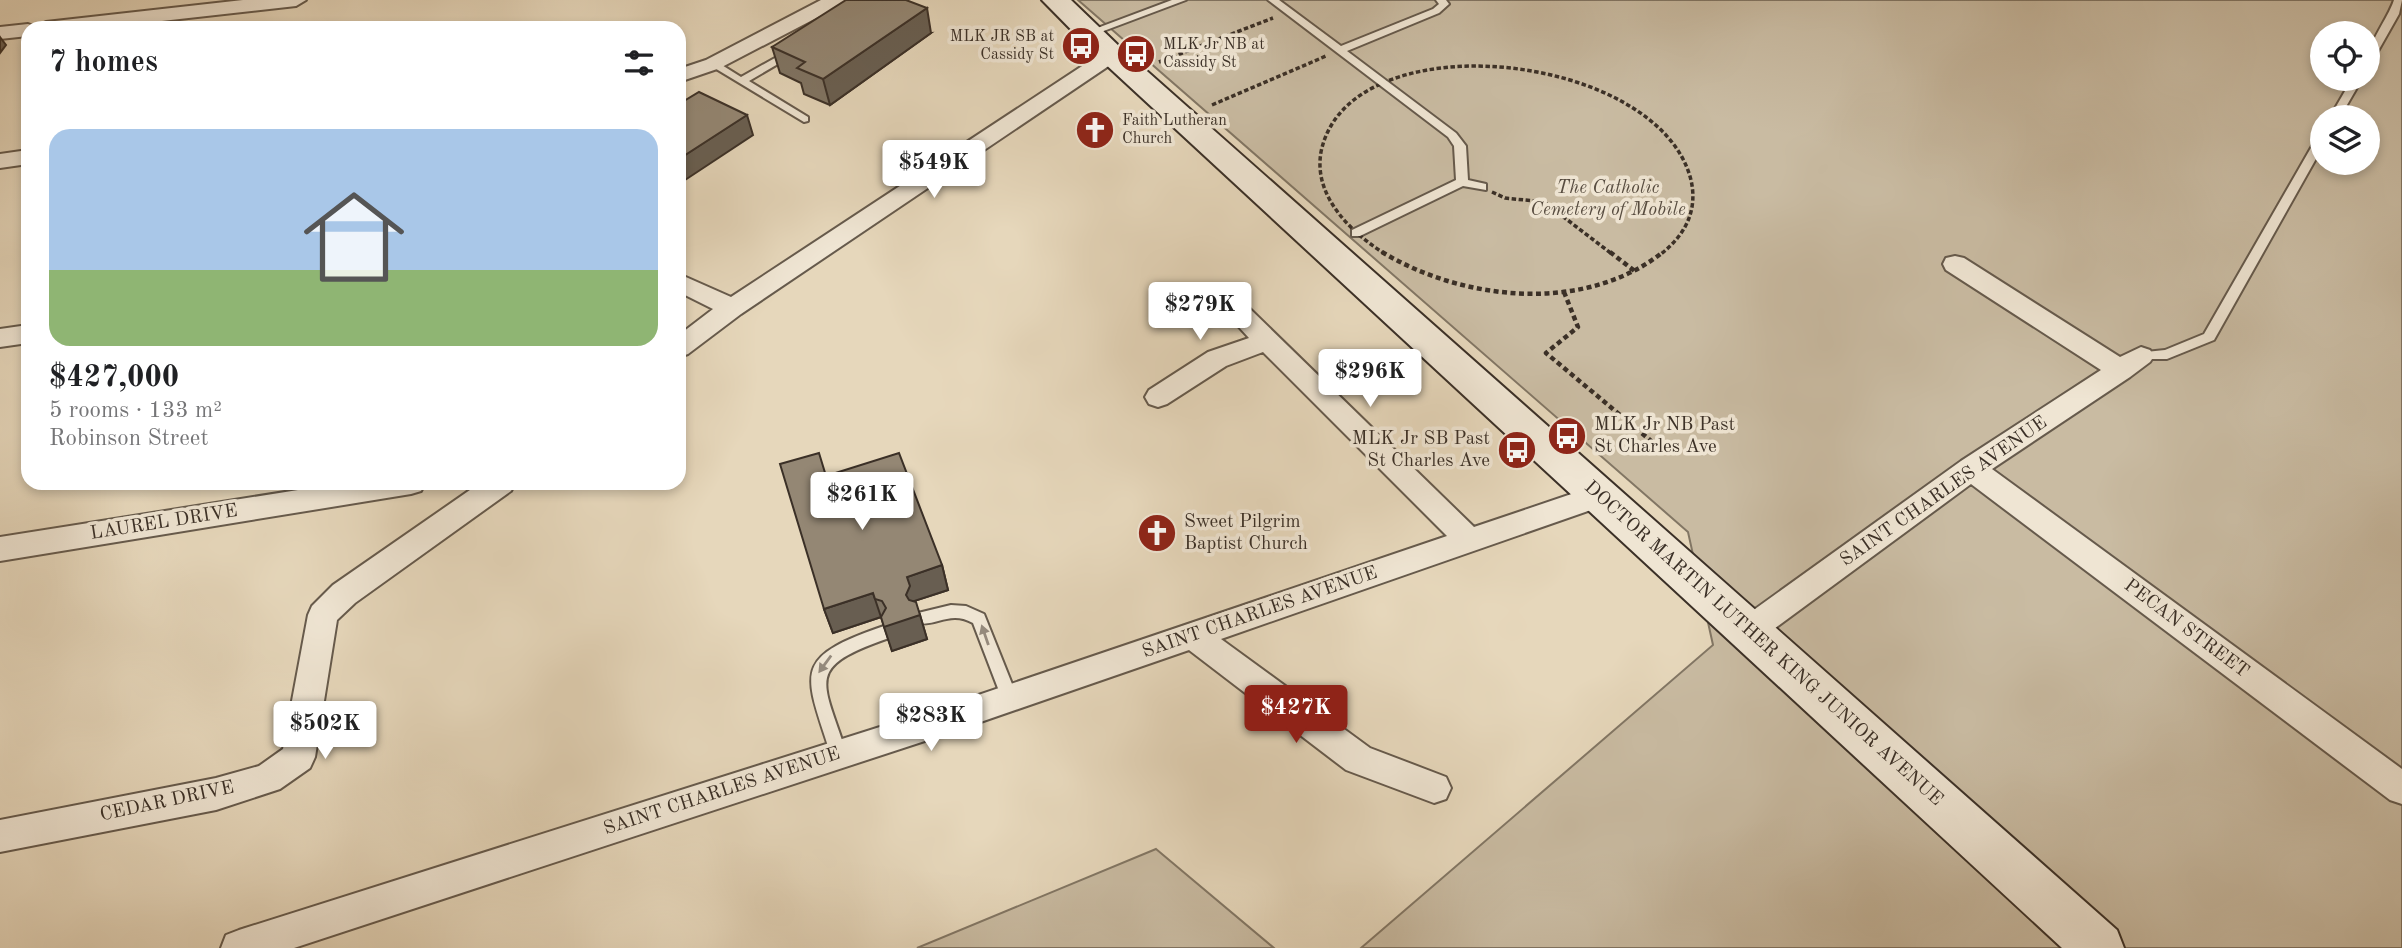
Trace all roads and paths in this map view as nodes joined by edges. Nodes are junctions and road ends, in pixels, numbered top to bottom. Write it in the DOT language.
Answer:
graph roads {
  1 [pos="296,0"];
  2 [pos="836,0"];
  3 [pos="1055,0"];
  4 [pos="1181,0"];
  5 [pos="1273,0"];
  6 [pos="1441,0"];
  7 [pos="2399,0"];
  8 [pos="1289,12"];
  9 [pos="108,21"];
  10 [pos="21,31"];
  11 [pos="0,33"];
  12 [pos="2380,39"];
  13 [pos="1101,44"];
  14 [pos="798,48"];
  15 [pos="1340,50"];
  16 [pos="1159,62"];
  17 [pos="713,64"];
  18 [pos="686,74"];
  19 [pos="741,82"];
  20 [pos="1383,83"];
  21 [pos="1212,105"];
  22 [pos="804,119"];
  23 [pos="21,158"];
  24 [pos="2310,160"];
  25 [pos="0,161"];
  26 [pos="1462,182"];
  27 [pos="1482,187"];
  28 [pos="1356,233"];
  29 [pos="1955,264"];
  30 [pos="1636,272"];
  31 [pos="686,285"];
  32 [pos="1564,292"];
  33 [pos="732,308"];
  34 [pos="1239,313"];
  35 [pos="21,335"];
  36 [pos="0,338"];
  37 [pos="1268,341"];
  38 [pos="686,343"];
  39 [pos="2131,363"];
  40 [pos="1158,397"];
  41 [pos="1656,445"];
  42 [pos="1971,469"];
  43 [pos="367,490"];
  44 [pos="491,490"];
  45 [pos="1601,495"];
  46 [pos="1468,539"];
  47 [pos="0,549"];
  48 [pos="923,618"];
  49 [pos="1748,631"];
  50 [pos="884,633"];
  51 [pos="1194,636"];
  52 [pos="1010,699"];
  53 [pos="839,755"];
  54 [pos="1434,788"];
  55 [pos="2402,789"];
  56 [pos="0,836"];
  57 [pos="239,948"];
  58 [pos="2099,948"];
  1 -- 9 [label="street"];
  2 -- 17 [label="street"];
  3 -- 13 [label="main road, DOCTOR MARTIN LUTHER KING JUNIOR AVENUE"];
  4 -- 13 [label="lane"];
  5 -- 8 [label="lane"];
  6 -- 15 [label="lane"];
  7 -- 12 [label="lane"];
  8 -- 15 [label="lane"];
  8 -- 16 [label="path"];
  10 -- 11 [label="street"];
  13 -- 33 [label="street"];
  13 -- 45 [label="main road, DOCTOR MARTIN LUTHER KING JUNIOR AVENUE"];
  14 -- 19 [label="lane"];
  15 -- 20 [label="lane"];
  15 -- 21 [label="path"];
  17 -- 18 [label="street"];
  17 -- 19 [label="lane"];
  19 -- 22 [label="lane"];
  20 -- 26 [label="lane"];
  20 -- 28 [label="path"];
  20 -- 30 [label="path"];
  23 -- 25 [label="street"];
  24 -- 39 [label="lane"];
  26 -- 27 [label="lane"];
  26 -- 28 [label="lane"];
  27 -- 30 [label="path"];
  28 -- 32 [label="path"];
  29 -- 39 [label="street"];
  30 -- 32 [label="path"];
  31 -- 33 [label="street"];
  32 -- 41 [label="path"];
  33 -- 38 [label="street"];
  34 -- 37 [label="street"];
  35 -- 36 [label="street"];
  37 -- 40 [label="street"];
  37 -- 46 [label="street"];
  39 -- 42 [label="street, SAINT CHARLES AVENUE"];
  42 -- 49 [label="street, SAINT CHARLES AVENUE"];
  42 -- 55 [label="street, PECAN STREET"];
  43 -- 47 [label="street, LAUREL DRIVE"];
  44 -- 56 [label="street, CEDAR DRIVE"];
  45 -- 46 [label="street, SAINT CHARLES AVENUE"];
  45 -- 49 [label="main road, DOCTOR MARTIN LUTHER KING JUNIOR AVENUE"];
  46 -- 51 [label="street, SAINT CHARLES AVENUE"];
  52 -- 48 [label="lane, one-way"];
  49 -- 58 [label="main road, DOCTOR MARTIN LUTHER KING JUNIOR AVENUE"];
  50 -- 53 [label="lane, one-way"];
  51 -- 52 [label="street, SAINT CHARLES AVENUE"];
  51 -- 54 [label="street"];
  52 -- 53 [label="street, SAINT CHARLES AVENUE"];
  53 -- 57 [label="street, SAINT CHARLES AVENUE"];
}
